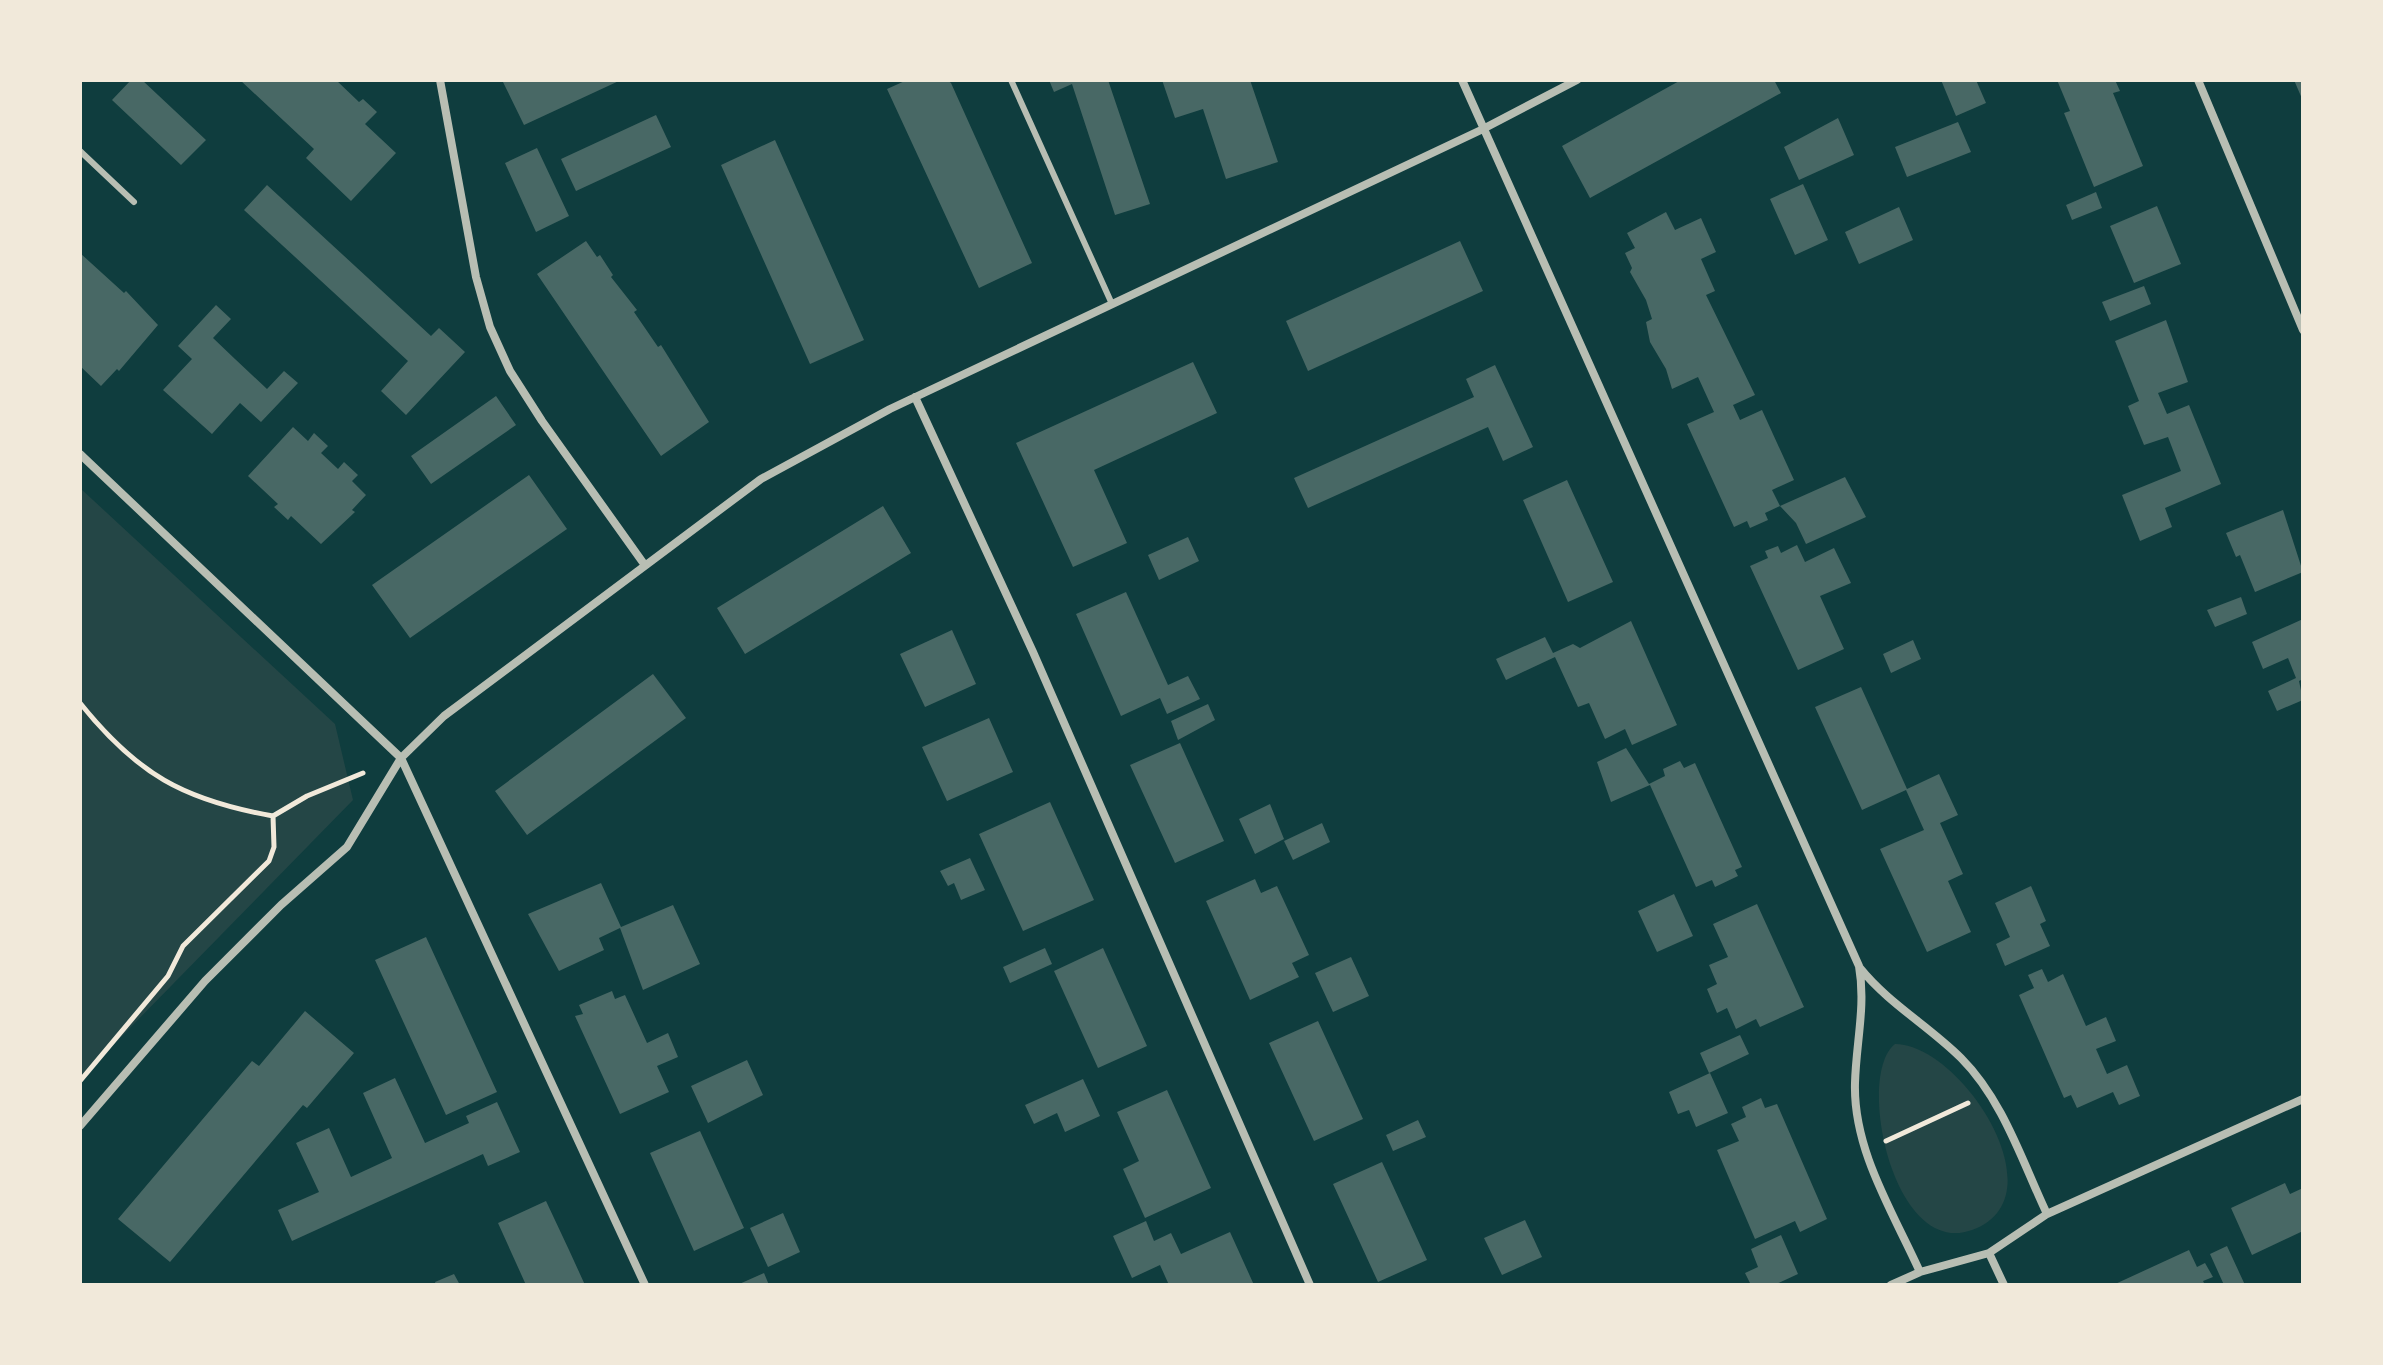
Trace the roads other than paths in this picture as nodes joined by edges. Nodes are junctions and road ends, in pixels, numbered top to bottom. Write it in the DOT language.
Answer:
graph roads {
  1 [pos="440,80"];
  2 [pos="1011,80"];
  3 [pos="1462,80"];
  4 [pos="1577,80"];
  5 [pos="2198,80"];
  6 [pos="1481,130"];
  7 [pos="80,151"];
  8 [pos="134,202"];
  9 [pos="1112,304"];
  10 [pos="2303,330"];
  11 [pos="915,397"];
  12 [pos="80,454"];
  13 [pos="644,564"];
  14 [pos="401,758"];
  15 [pos="1859,966"];
  16 [pos="2303,1099"];
  17 [pos="80,1126"];
  18 [pos="2047,1214"];
  19 [pos="1989,1253"];
  20 [pos="1920,1272"];
  21 [pos="645,1285"];
  22 [pos="1310,1285"];
  23 [pos="1891,1285"];
  24 [pos="2004,1285"];
  1 -- 13 [label="street"];
  2 -- 9 [label="lane"];
  3 -- 6 [label="street"];
  4 -- 6 [label="street"];
  5 -- 10 [label="street"];
  6 -- 9 [label="street"];
  6 -- 15 [label="street"];
  7 -- 8 [label="lane"];
  9 -- 11 [label="street"];
  11 -- 13 [label="street"];
  11 -- 22 [label="street"];
  12 -- 14 [label="street"];
  13 -- 14 [label="street"];
  14 -- 17 [label="street"];
  14 -- 21 [label="street"];
  15 -- 18 [label="street"];
  15 -- 20 [label="street"];
  16 -- 18 [label="street"];
  18 -- 19 [label="street"];
  19 -- 20 [label="street"];
  19 -- 24 [label="street"];
  20 -- 23 [label="street"];
}
